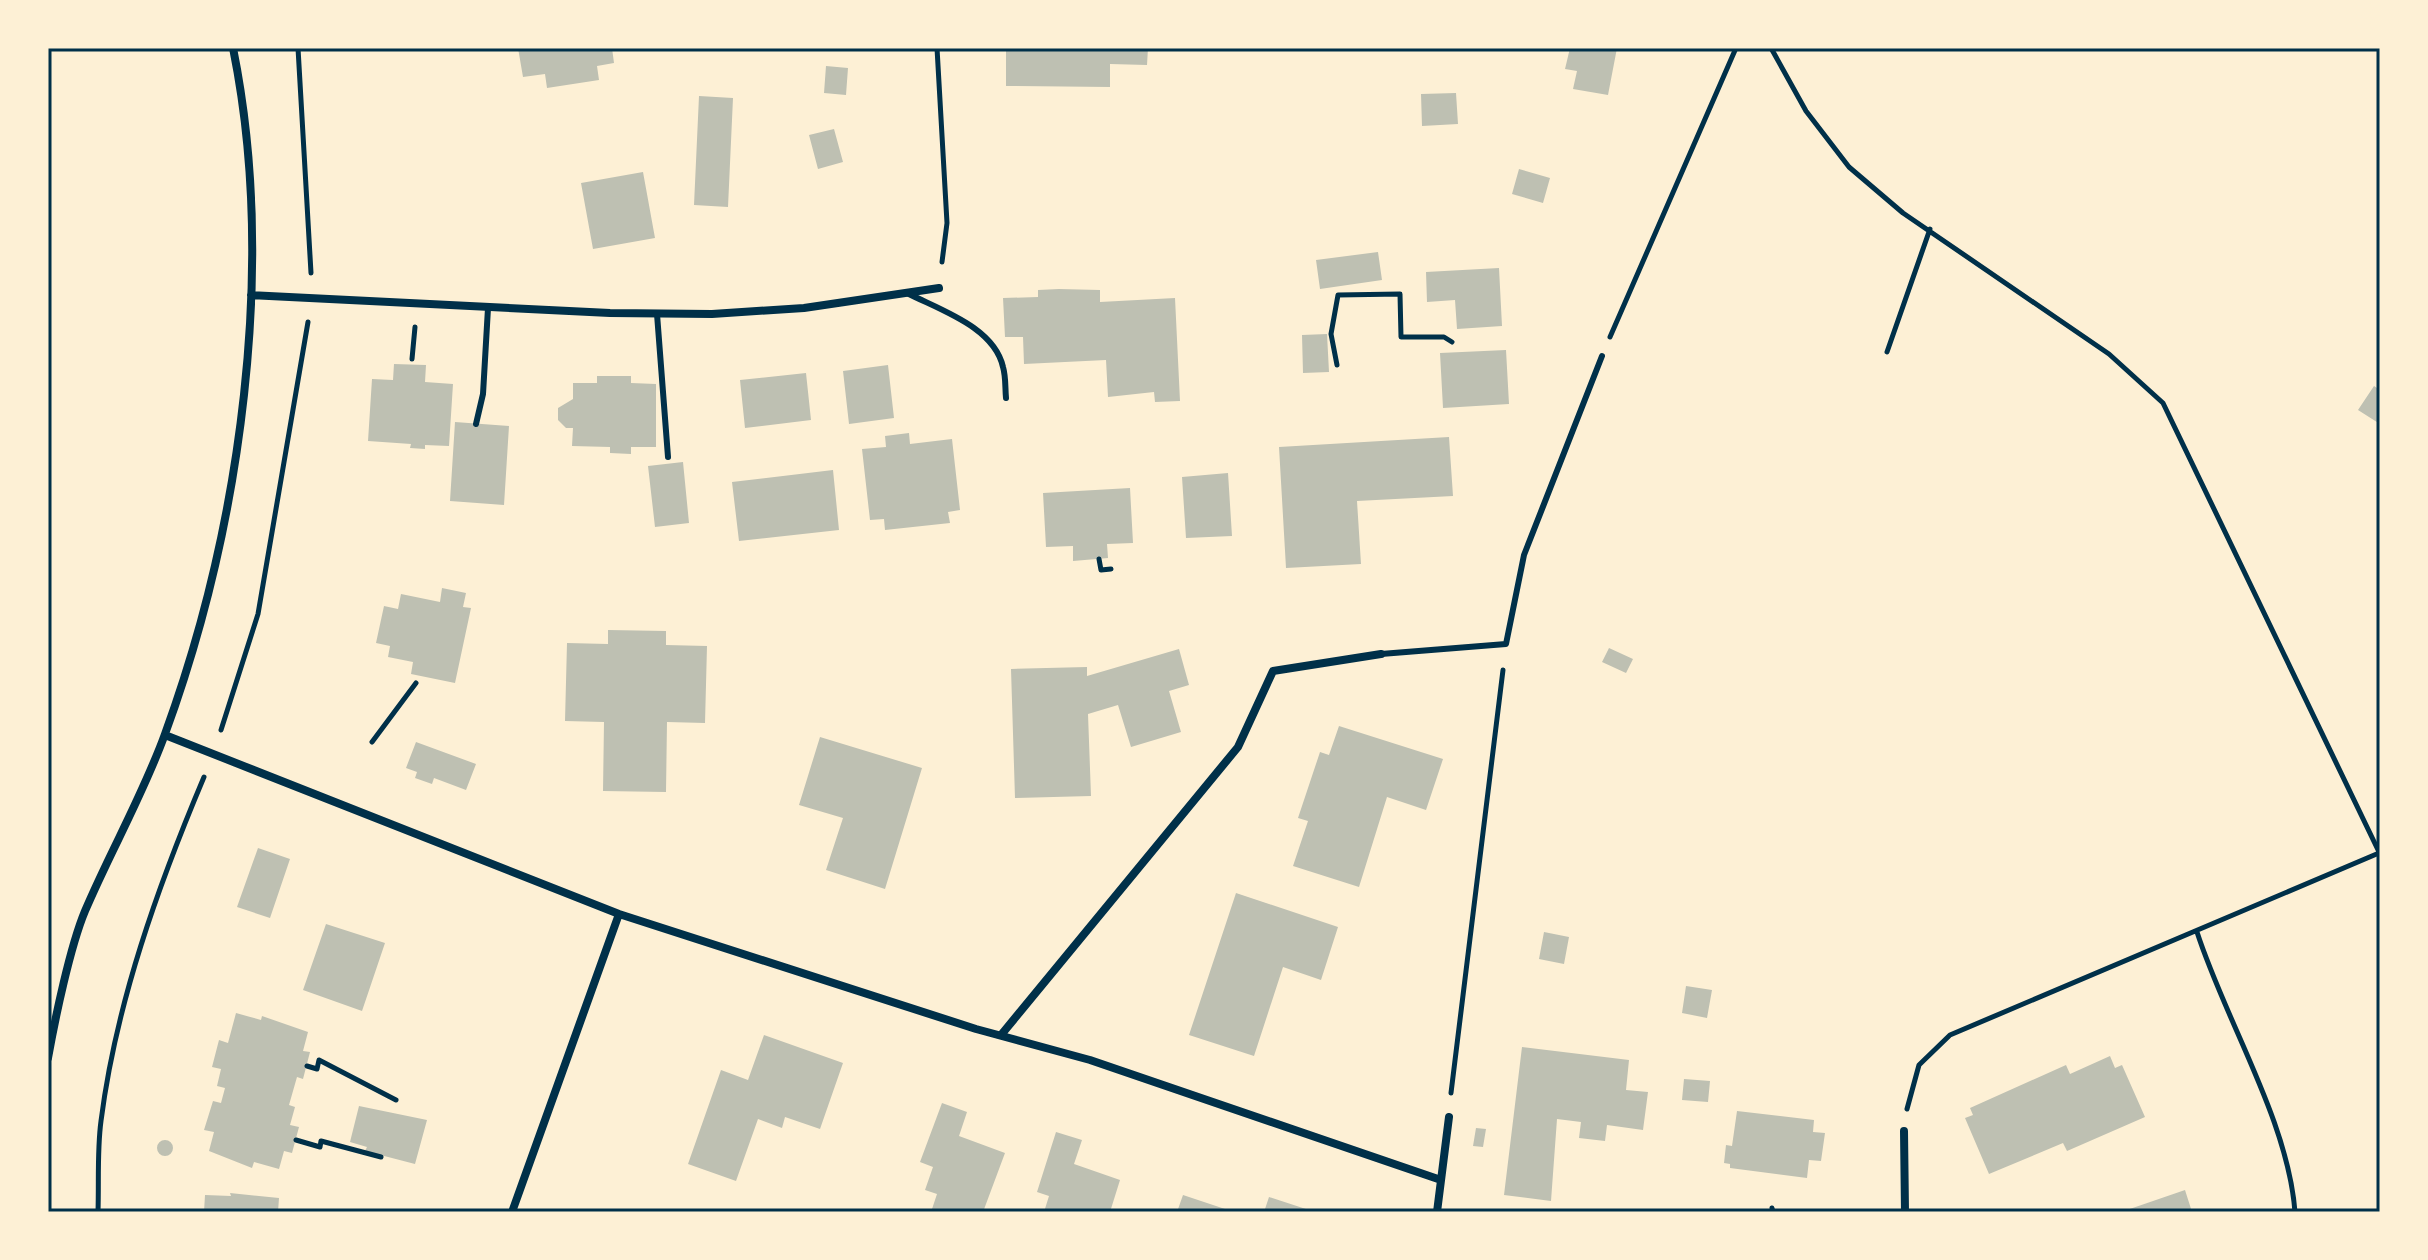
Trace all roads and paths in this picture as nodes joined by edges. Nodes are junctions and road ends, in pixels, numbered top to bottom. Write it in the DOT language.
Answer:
graph roads {
  1 [pos="233,48"];
  2 [pos="937,48"];
  3 [pos="1736,48"];
  4 [pos="1771,48"];
  5 [pos="1930,229"];
  6 [pos="939,288"];
  7 [pos="907,293"];
  8 [pos="251,295"];
  9 [pos="488,308"];
  10 [pos="657,314"];
  11 [pos="1452,342"];
  12 [pos="1887,352"];
  13 [pos="1602,356"];
  14 [pos="1337,365"];
  15 [pos="1006,398"];
  16 [pos="476,424"];
  17 [pos="668,457"];
  18 [pos="1099,559"];
  19 [pos="1111,569"];
  20 [pos="1506,644"];
  21 [pos="1381,654"];
  22 [pos="416,683"];
  23 [pos="165,735"];
  24 [pos="372,742"];
  25 [pos="2380,853"];
  26 [pos="619,914"];
  27 [pos="2197,932"];
  28 [pos="1001,1035"];
  29 [pos="48,1058"];
  30 [pos="307,1066"];
  31 [pos="396,1100"];
  32 [pos="1449,1117"];
  33 [pos="1904,1131"];
  34 [pos="296,1140"];
  35 [pos="381,1157"];
  36 [pos="1441,1180"];
  37 [pos="512,1212"];
  38 [pos="1437,1212"];
  39 [pos="1905,1212"];
  40 [pos="2295,1212"];
  1 -- 8 [label="street"];
  2 -- 6 [label="path"];
  3 -- 13 [label="path"];
  4 -- 5 [label="path"];
  5 -- 12 [label="path"];
  5 -- 25 [label="path"];
  6 -- 7 [label="street"];
  7 -- 10 [label="street"];
  7 -- 15 [label="lane"];
  8 -- 9 [label="street"];
  8 -- 23 [label="street"];
  9 -- 10 [label="street"];
  9 -- 16 [label="lane"];
  10 -- 17 [label="lane"];
  11 -- 14 [label="path"];
  13 -- 20 [label="lane"];
  18 -- 19 [label="path"];
  20 -- 21 [label="lane"];
  20 -- 32 [label="path"];
  21 -- 28 [label="street"];
  22 -- 24 [label="path"];
  23 -- 26 [label="street"];
  23 -- 29 [label="street"];
  25 -- 27 [label="path"];
  26 -- 28 [label="street"];
  26 -- 37 [label="street"];
  27 -- 33 [label="path"];
  27 -- 40 [label="path"];
  28 -- 36 [label="street"];
  30 -- 31 [label="path"];
  32 -- 36 [label="street"];
  33 -- 39 [label="street"];
  34 -- 35 [label="path"];
  36 -- 38 [label="street"];
}
